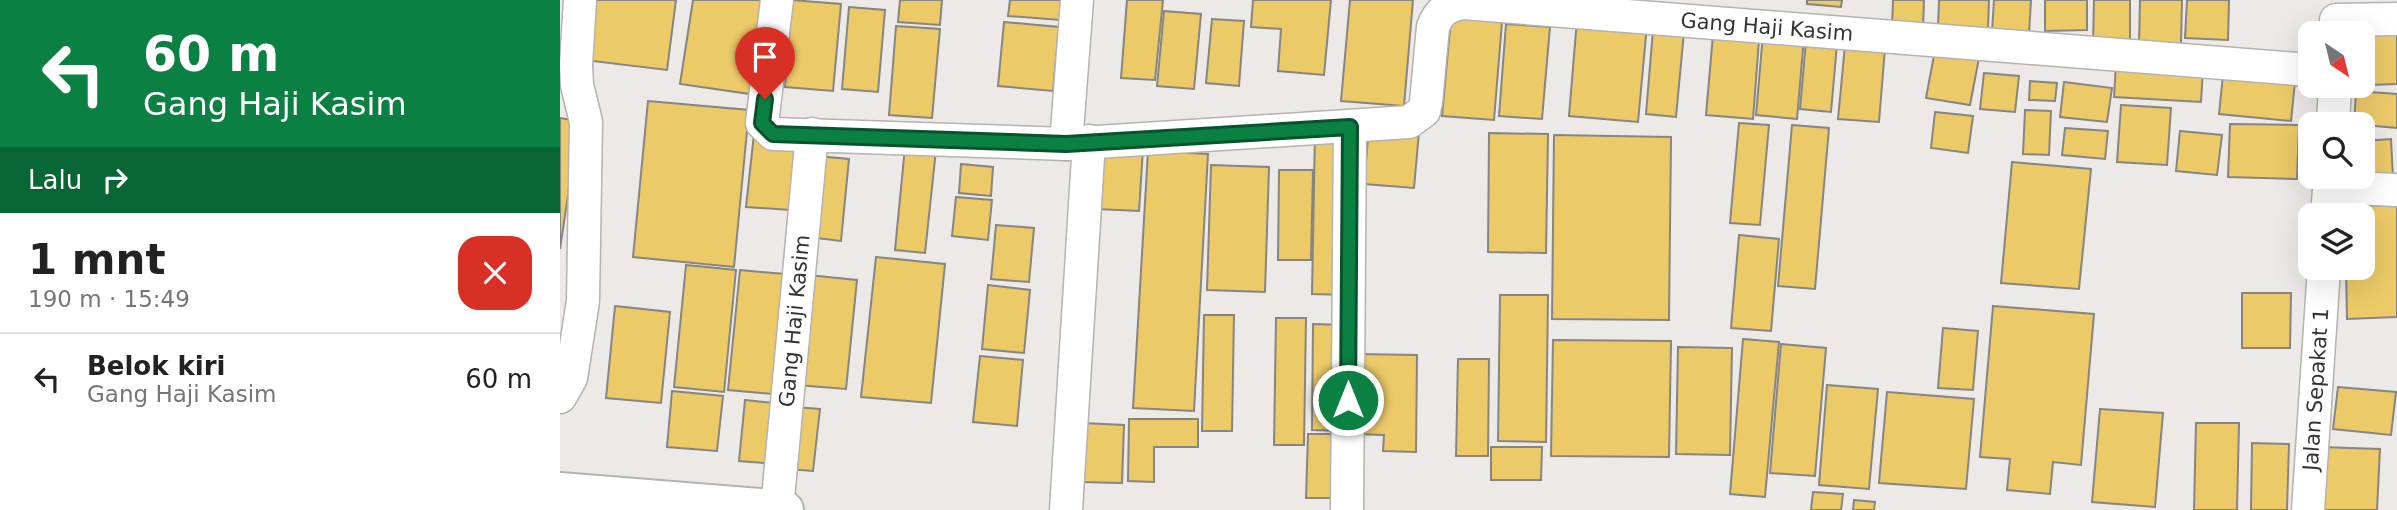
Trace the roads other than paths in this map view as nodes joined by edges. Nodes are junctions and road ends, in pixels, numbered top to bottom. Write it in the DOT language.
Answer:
graph roads {
  1 [pos="580,0"];
  2 [pos="777,0"];
  3 [pos="1077,0"];
  4 [pos="2336,18"];
  5 [pos="2397,19"];
  6 [pos="2298,69"];
  7 [pos="1350,127"];
  8 [pos="812,134"];
  9 [pos="1077,142"];
  10 [pos="2397,190"];
  11 [pos="2329,193"];
  12 [pos="2323,280"];
  13 [pos="560,397"];
  14 [pos="560,492"];
  15 [pos="618,504"];
  16 [pos="688,507"];
  17 [pos="781,510"];
  18 [pos="1066,510"];
  19 [pos="1347,510"];
  20 [pos="2308,510"];
  1 -- 13 [label="street"];
  2 -- 8 [label="street, Gang Haji Kasim"];
  3 -- 9 [label="street"];
  4 -- 5 [label="street"];
  6 -- 7 [label="street, Gang Haji Kasim"];
  7 -- 9 [label="street, Gang Haji Kasim"];
  7 -- 19 [label="street"];
  8 -- 9 [label="street, Gang Haji Kasim"];
  8 -- 17 [label="street, Gang Haji Kasim"];
  9 -- 18 [label="street"];
  10 -- 11 [label="street"];
  12 -- 20 [label="street, Jalan Sepakat 1"];
  14 -- 15 [label="main road"];
  15 -- 16 [label="main road"];
  16 -- 17 [label="main road"];
}
